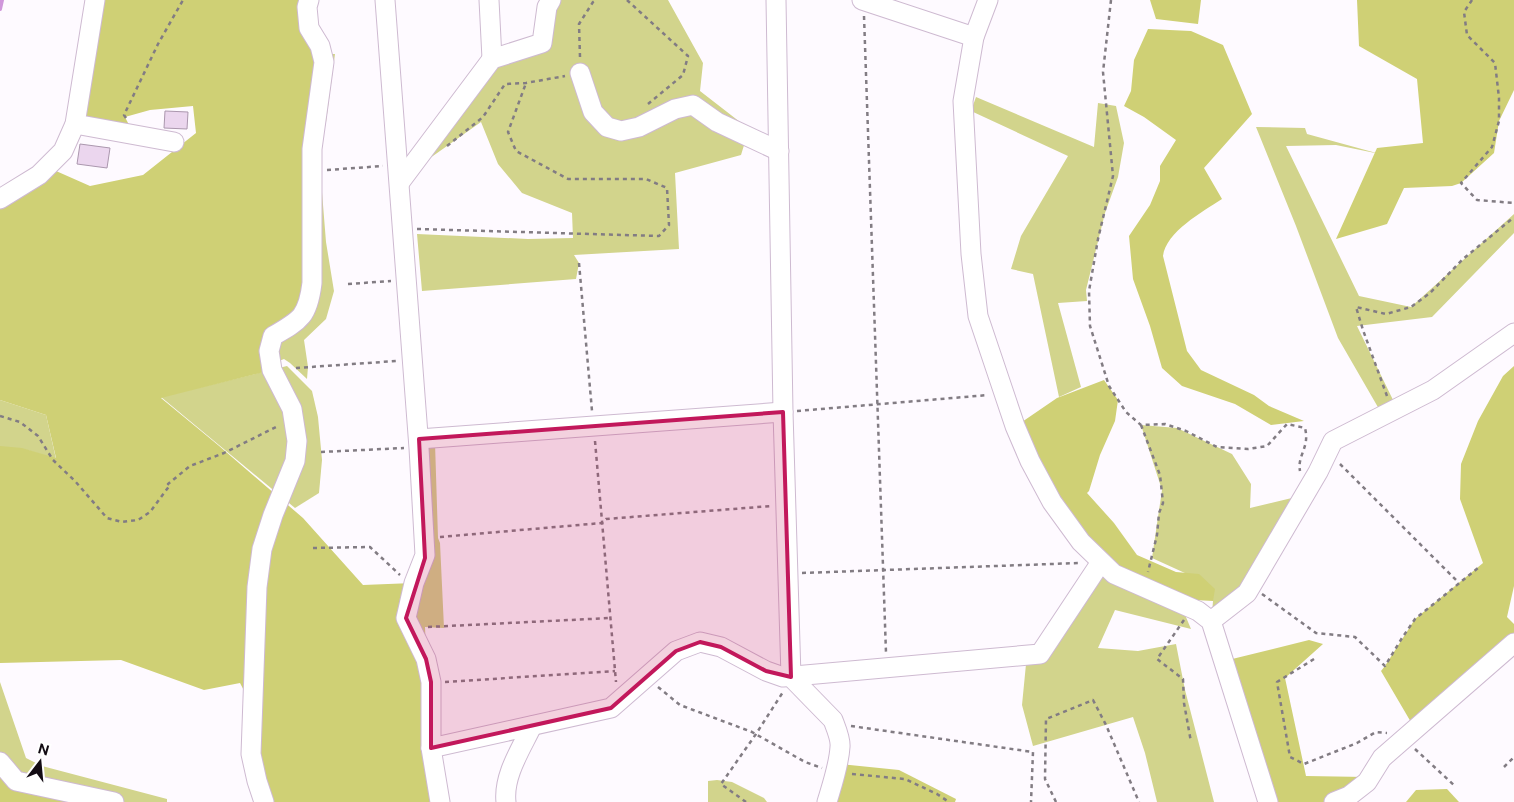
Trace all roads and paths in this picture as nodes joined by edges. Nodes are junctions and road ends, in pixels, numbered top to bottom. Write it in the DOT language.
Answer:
graph roads {
  1 [pos="95,0"];
  2 [pos="184,0"];
  3 [pos="309,0"];
  4 [pos="386,0"];
  5 [pos="490,0"];
  6 [pos="551,0"];
  7 [pos="596,0"];
  8 [pos="627,0"];
  9 [pos="776,0"];
  10 [pos="863,0"];
  11 [pos="988,0"];
  12 [pos="1111,0"];
  13 [pos="1472,0"];
  14 [pos="974,37"];
  15 [pos="492,59"];
  16 [pos="580,73"];
  17 [pos="526,83"];
  18 [pos="646,106"];
  19 [pos="75,124"];
  20 [pos="134,135"];
  21 [pos="174,142"];
  22 [pos="446,147"];
  23 [pos="778,151"];
  24 [pos="323,170"];
  25 [pos="399,174"];
  26 [pos="0,199"];
  27 [pos="1514,203"];
  28 [pos="1514,218"];
  29 [pos="403,228"];
  30 [pos="579,263"];
  31 [pos="407,280"];
  32 [pos="348,284"];
  33 [pos="1514,333"];
  34 [pos="413,360"];
  35 [pos="296,368"];
  36 [pos="1004,394"];
  37 [pos="878,404"];
  38 [pos="1393,411"];
  39 [pos="783,412"];
  40 [pos="0,416"];
  41 [pos="293,418"];
  42 [pos="593,425"];
  43 [pos="1141,425"];
  44 [pos="419,443"];
  45 [pos="321,452"];
  46 [pos="1328,452"];
  47 [pos="1310,486"];
  48 [pos="786,504"];
  49 [pos="602,523"];
  50 [pos="440,537"];
  51 [pos="313,548"];
  52 [pos="1101,562"];
  53 [pos="1478,568"];
  54 [pos="883,570"];
  55 [pos="795,574"];
  56 [pos="1458,582"];
  57 [pos="414,583"];
  58 [pos="1251,586"];
  59 [pos="1145,588"];
  60 [pos="1192,608"];
  61 [pos="610,618"];
  62 [pos="1211,621"];
  63 [pos="411,628"];
  64 [pos="1514,643"];
  65 [pos="1314,659"];
  66 [pos="887,668"];
  67 [pos="615,671"];
  68 [pos="647,677"];
  69 [pos="791,678"];
  70 [pos="431,682"];
  71 [pos="618,703"];
  72 [pos="835,724"];
  73 [pos="532,726"];
  74 [pos="756,734"];
  75 [pos="1404,738"];
  76 [pos="1191,742"];
  77 [pos="431,748"];
  78 [pos="1514,757"];
  79 [pos="0,762"];
  80 [pos="1504,767"];
  81 [pos="836,772"];
  82 [pos="1456,787"];
  83 [pos="114,802"];
  84 [pos="264,802"];
  85 [pos="440,802"];
  86 [pos="506,802"];
  87 [pos="746,802"];
  88 [pos="827,802"];
  89 [pos="949,802"];
  90 [pos="1031,802"];
  91 [pos="1056,802"];
  92 [pos="1139,802"];
  93 [pos="1268,802"];
  94 [pos="1334,802"];
  1 -- 19 [label="street"];
  2 -- 20 [label="path"];
  3 -- 41 [label="street"];
  4 -- 25 [label="street"];
  5 -- 15 [label="street"];
  6 -- 15 [label="street"];
  7 -- 16 [label="path"];
  8 -- 18 [label="path"];
  9 -- 23 [label="street"];
  10 -- 14 [label="street"];
  10 -- 37 [label="path"];
  11 -- 14 [label="street"];
  12 -- 43 [label="path"];
  13 -- 27 [label="path"];
  14 -- 36 [label="street"];
  15 -- 25 [label="street"];
  16 -- 17 [label="path"];
  16 -- 23 [label="street"];
  17 -- 22 [label="path"];
  17 -- 29 [label="path"];
  19 -- 20 [label="street"];
  19 -- 26 [label="street"];
  20 -- 21 [label="street"];
  23 -- 39 [label="street"];
  24 -- 25 [label="path"];
  25 -- 29 [label="street"];
  28 -- 38 [label="path"];
  29 -- 31 [label="street"];
  30 -- 42 [label="path"];
  31 -- 32 [label="path"];
  31 -- 34 [label="street"];
  33 -- 38 [label="street"];
  34 -- 35 [label="path"];
  34 -- 44 [label="street"];
  36 -- 37 [label="path"];
  36 -- 52 [label="street"];
  37 -- 39 [label="path"];
  37 -- 54 [label="path"];
  38 -- 46 [label="street"];
  39 -- 42 [label="street"];
  39 -- 48 [label="street"];
  40 -- 41 [label="path"];
  41 -- 84 [label="street"];
  42 -- 44 [label="street"];
  42 -- 49 [label="path"];
  43 -- 47 [label="path"];
  43 -- 59 [label="path"];
  44 -- 45 [label="path"];
  44 -- 57 [label="street"];
  46 -- 47 [label="street"];
  46 -- 56 [label="path"];
  47 -- 58 [label="street"];
  48 -- 49 [label="path"];
  48 -- 69 [label="street"];
  49 -- 50 [label="path"];
  49 -- 61 [label="path"];
  51 -- 57 [label="path"];
  52 -- 54 [label="path"];
  52 -- 59 [label="street"];
  52 -- 66 [label="street"];
  53 -- 58 [label="path"];
  54 -- 55 [label="path"];
  54 -- 66 [label="path"];
  57 -- 63 [label="street"];
  58 -- 62 [label="street"];
  59 -- 60 [label="street"];
  60 -- 62 [label="street"];
  60 -- 76 [label="path"];
  61 -- 63 [label="path"];
  61 -- 67 [label="path"];
  62 -- 93 [label="street"];
  63 -- 70 [label="street"];
  64 -- 75 [label="street"];
  65 -- 75 [label="path"];
  66 -- 69 [label="street"];
  67 -- 70 [label="path"];
  67 -- 71 [label="path"];
  68 -- 69 [label="street"];
  68 -- 71 [label="street"];
  68 -- 74 [label="path"];
  69 -- 72 [label="street"];
  69 -- 74 [label="path"];
  70 -- 77 [label="street"];
  71 -- 73 [label="street"];
  72 -- 81 [label="street"];
  72 -- 90 [label="path"];
  73 -- 77 [label="street"];
  73 -- 86 [label="street"];
  74 -- 81 [label="path"];
  74 -- 87 [label="path"];
  75 -- 82 [label="path"];
  75 -- 94 [label="street"];
  77 -- 85 [label="street"];
  78 -- 80 [label="path"];
  79 -- 83 [label="street"];
  81 -- 88 [label="street"];
  81 -- 89 [label="path"];
  91 -- 92 [label="path"];
}
